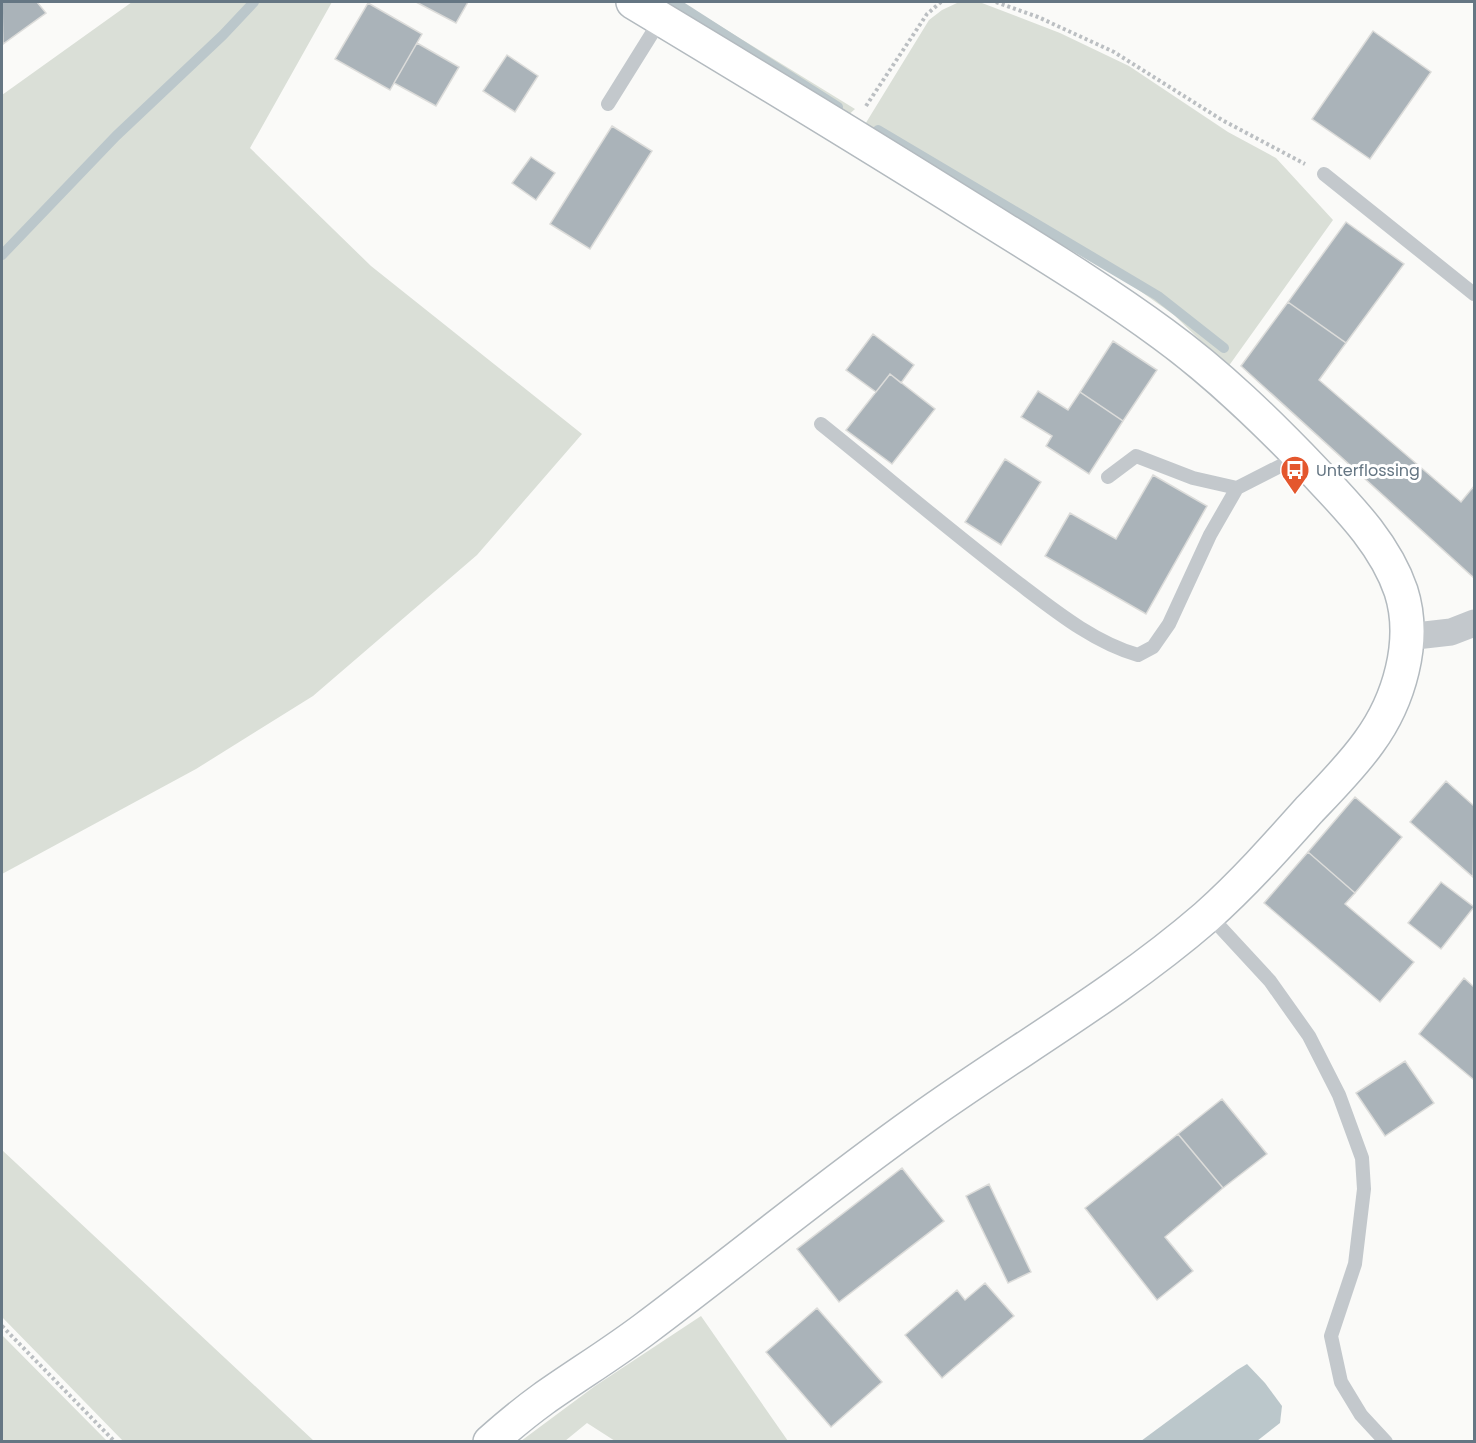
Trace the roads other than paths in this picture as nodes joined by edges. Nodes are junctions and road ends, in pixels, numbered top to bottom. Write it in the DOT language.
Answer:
graph roads {
  1 [pos="633,2"];
  2 [pos="661,19"];
  3 [pos="608,104"];
  4 [pos="1324,174"];
  5 [pos="1474,294"];
  6 [pos="821,424"];
  7 [pos="1300,456"];
  8 [pos="1108,477"];
  9 [pos="1237,488"];
  10 [pos="1474,623"];
  11 [pos="1407,637"];
  12 [pos="1209,915"];
  13 [pos="490,1442"];
  14 [pos="1386,1442"];
  1 -- 2 [label="main road"];
  2 -- 3 [label="lane"];
  2 -- 7 [label="main road"];
  4 -- 5 [label="lane"];
  6 -- 9 [label="lane"];
  7 -- 9 [label="lane"];
  7 -- 11 [label="main road"];
  8 -- 9 [label="lane"];
  10 -- 11 [label="street"];
  11 -- 12 [label="main road"];
  12 -- 13 [label="main road"];
  12 -- 14 [label="lane"];
}
